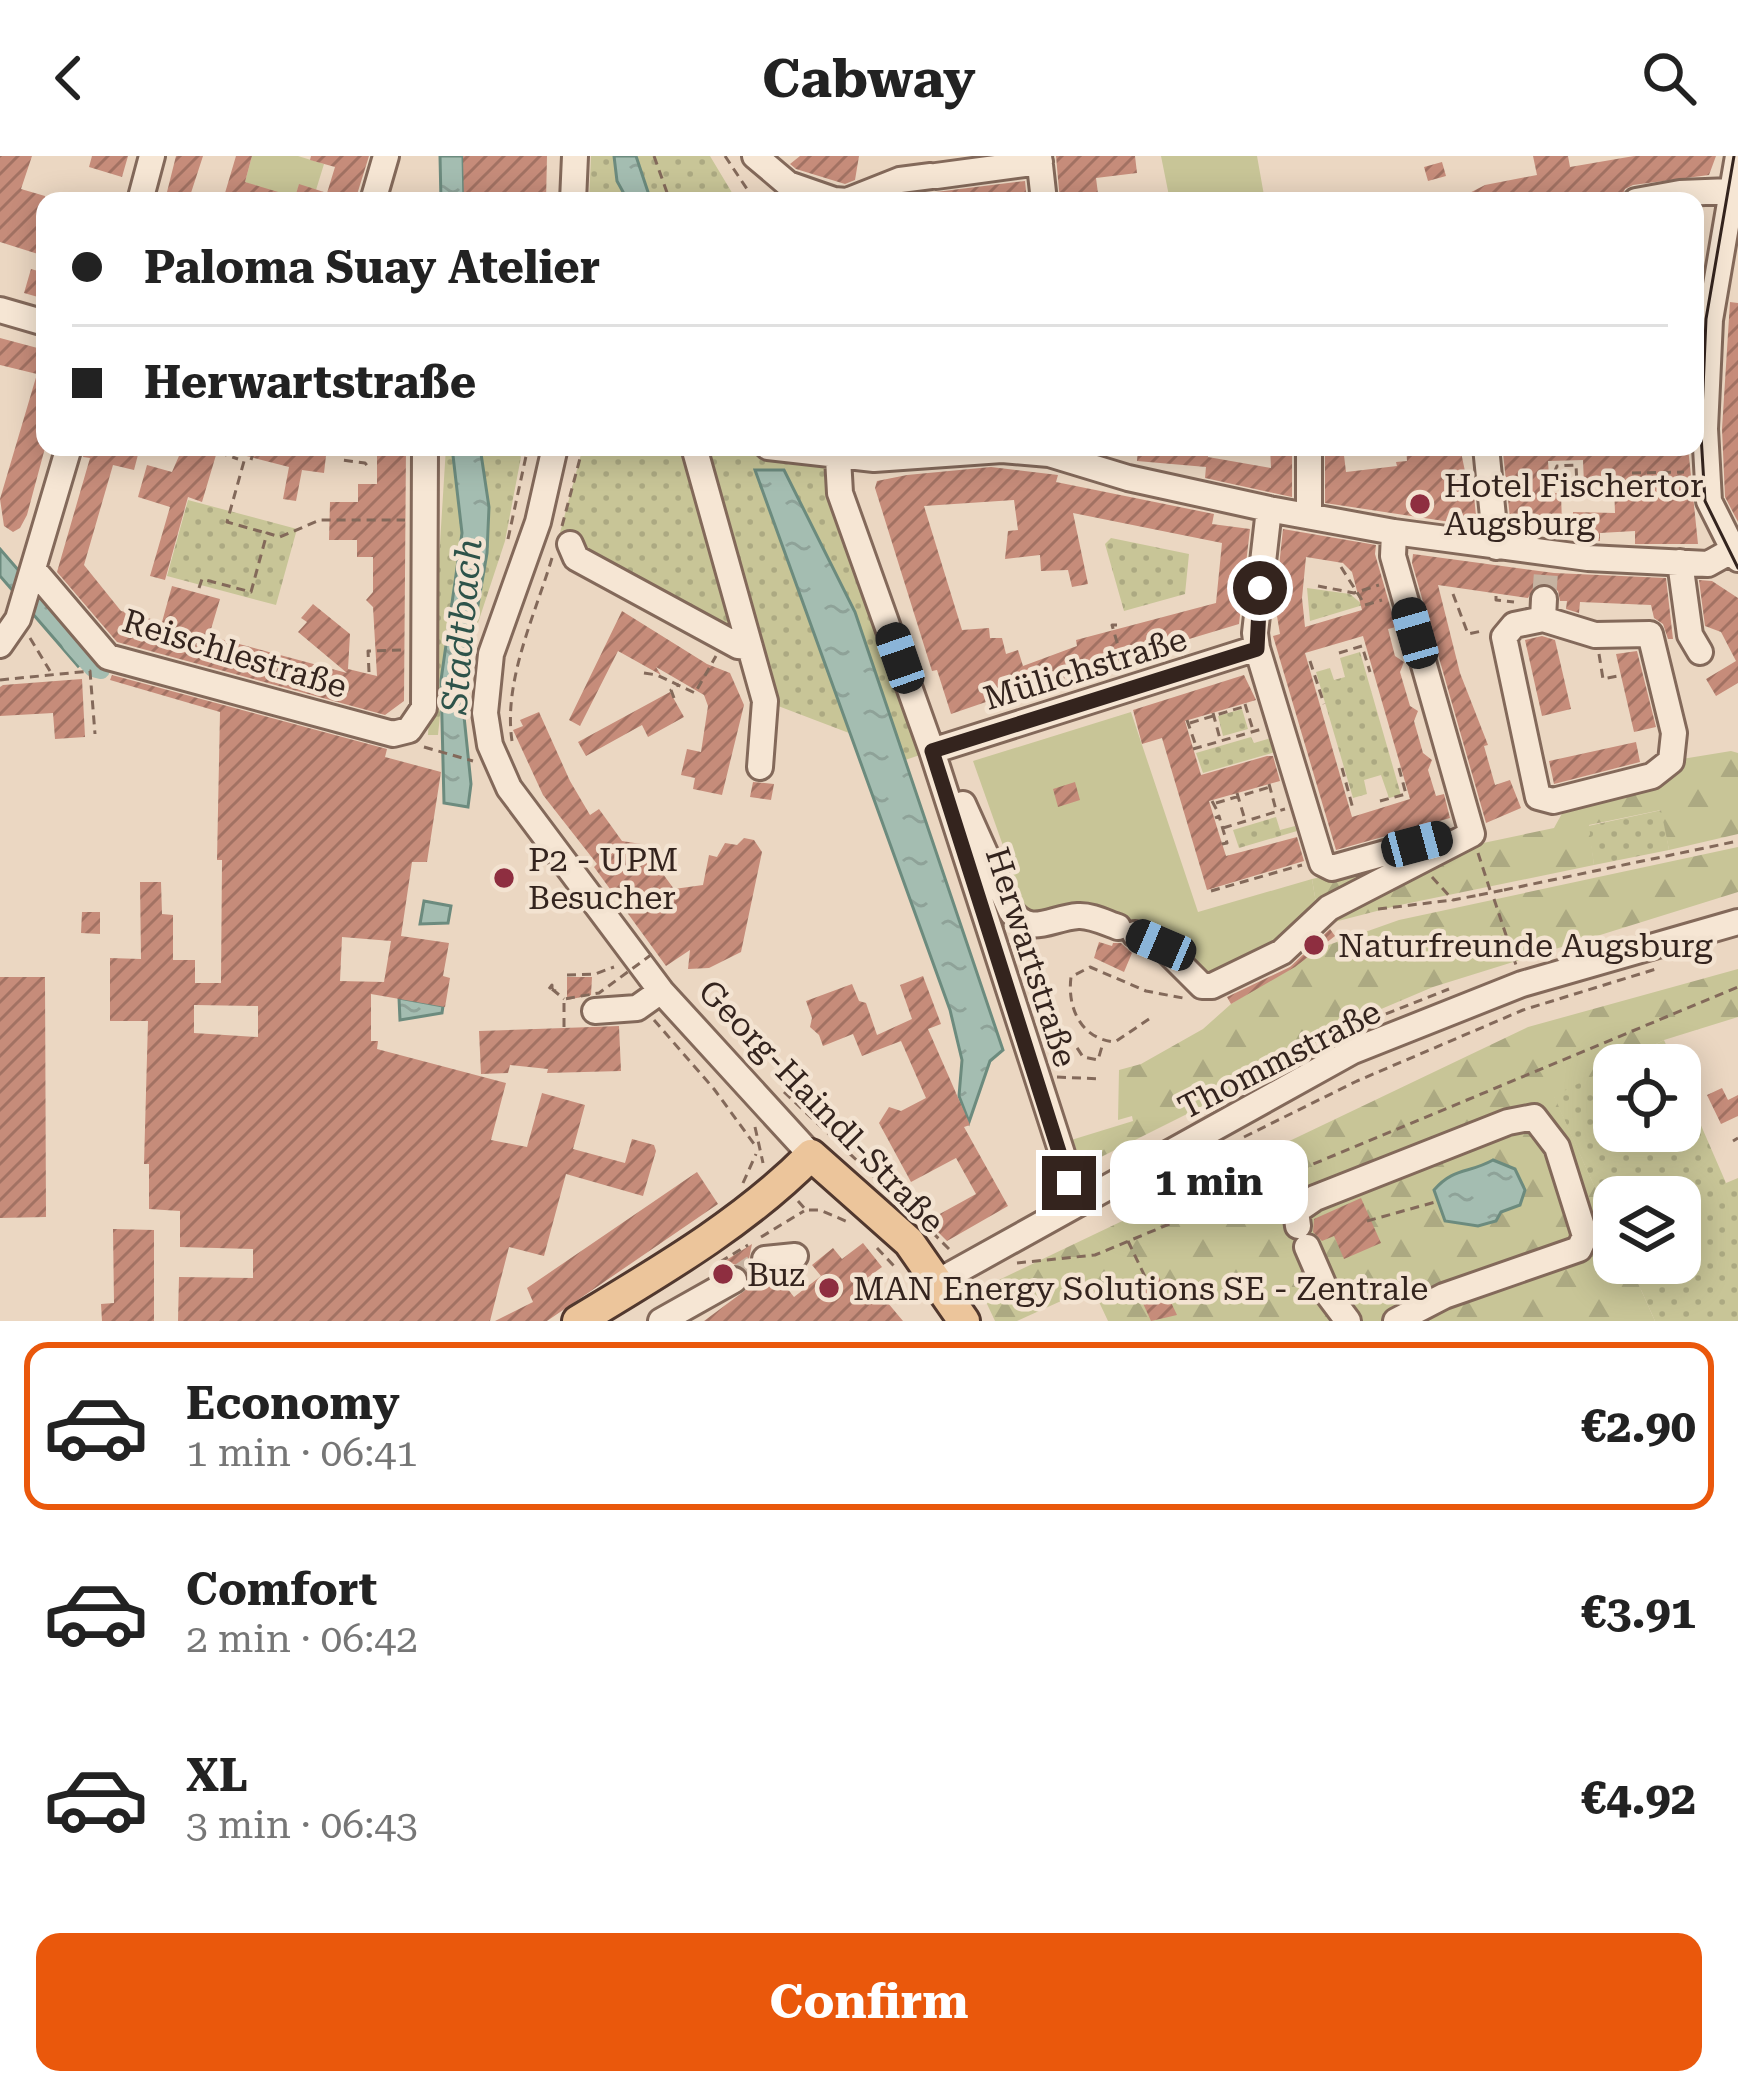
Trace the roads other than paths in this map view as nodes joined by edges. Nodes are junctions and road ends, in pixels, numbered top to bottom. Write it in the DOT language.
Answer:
graph roads {
  1 [pos="152,156"];
  2 [pos="386,156"];
  3 [pos="575,156"];
  4 [pos="754,156"];
  5 [pos="1738,156"];
  6 [pos="1040,159"];
  7 [pos="902,191"];
  8 [pos="1731,191"];
  9 [pos="142,192"];
  10 [pos="376,192"];
  11 [pos="573,192"];
  12 [pos="810,192"];
  13 [pos="1043,192"];
  14 [pos="1704,192"];
  15 [pos="1726,281"];
  16 [pos="0,310"];
  17 [pos="36,320"];
  18 [pos="66,456"];
  19 [pos="425,456"];
  20 [pos="554,456"];
  21 [pos="696,456"];
  22 [pos="825,456"];
  23 [pos="851,456"];
  24 [pos="1064,456"];
  25 [pos="1309,456"];
  26 [pos="1487,456"];
  27 [pos="838,458"];
  28 [pos="1269,509"];
  29 [pos="1309,515"];
  30 [pos="1394,532"];
  31 [pos="570,544"];
  32 [pos="1496,548"];
  33 [pos="1735,554"];
  34 [pos="1680,562"];
  35 [pos="32,574"];
  36 [pos="1595,635"];
  37 [pos="738,643"];
  38 [pos="0,645"];
  39 [pos="1257,649"];
  40 [pos="1700,652"];
  41 [pos="933,752"];
  42 [pos="760,767"];
  43 [pos="1471,832"];
  44 [pos="1738,922"];
  45 [pos="652,998"];
  46 [pos="595,1011"];
  47 [pos="811,1155"];
  48 [pos="1078,1202"];
  49 [pos="795,1256"];
  50 [pos="765,1259"];
  51 [pos="734,1280"];
  52 [pos="939,1281"];
  53 [pos="970,1308"];
  54 [pos="617,1311"];
  55 [pos="578,1321"];
  56 [pos="661,1321"];
  57 [pos="1348,1321"];
  58 [pos="1396,1321"];
  1 -- 9 [label="street"];
  2 -- 10 [label="street"];
  3 -- 11 [label="street"];
  4 -- 12 [label="street"];
  5 -- 8 [label="street"];
  6 -- 7 [label="street"];
  6 -- 13 [label="street"];
  8 -- 14 [label="street"];
  8 -- 15 [label="street"];
  15 -- 33 [label="street"];
  16 -- 17 [label="street"];
  18 -- 35 [label="street"];
  19 -- 35 [label="street, Reischlestraße"];
  20 -- 45 [label="street, Georg-Haindl-Straße"];
  21 -- 37 [label="street"];
  22 -- 27 [label="street"];
  23 -- 27 [label="street"];
  24 -- 28 [label="street"];
  25 -- 29 [label="street"];
  26 -- 32 [label="street"];
  27 -- 41 [label="street, Herwartstraße"];
  28 -- 29 [label="street"];
  28 -- 39 [label="street"];
  29 -- 30 [label="street"];
  30 -- 32 [label="street"];
  30 -- 43 [label="street"];
  31 -- 37 [label="street"];
  32 -- 34 [label="street"];
  33 -- 34 [label="street"];
  34 -- 40 [label="street"];
  35 -- 38 [label="street"];
  36 -- 36 [label="street"];
  37 -- 42 [label="street"];
  39 -- 41 [label="street, Mülichstraße"];
  39 -- 43 [label="street"];
  41 -- 43 [label="street"];
  41 -- 48 [label="street, Herwartstraße"];
  44 -- 48 [label="street, Thommstraße"];
  45 -- 46 [label="street"];
  45 -- 47 [label="street, Georg-Haindl-Straße"];
  47 -- 52 [label="main road, Georg-Haindl-Straße"];
  47 -- 54 [label="main road"];
  48 -- 52 [label="street, Thommstraße"];
  49 -- 50 [label="street"];
  51 -- 56 [label="street"];
  52 -- 53 [label="main road, Georg-Haindl-Straße"];
  54 -- 55 [label="main road"];
  57 -- 58 [label="street"];
}
